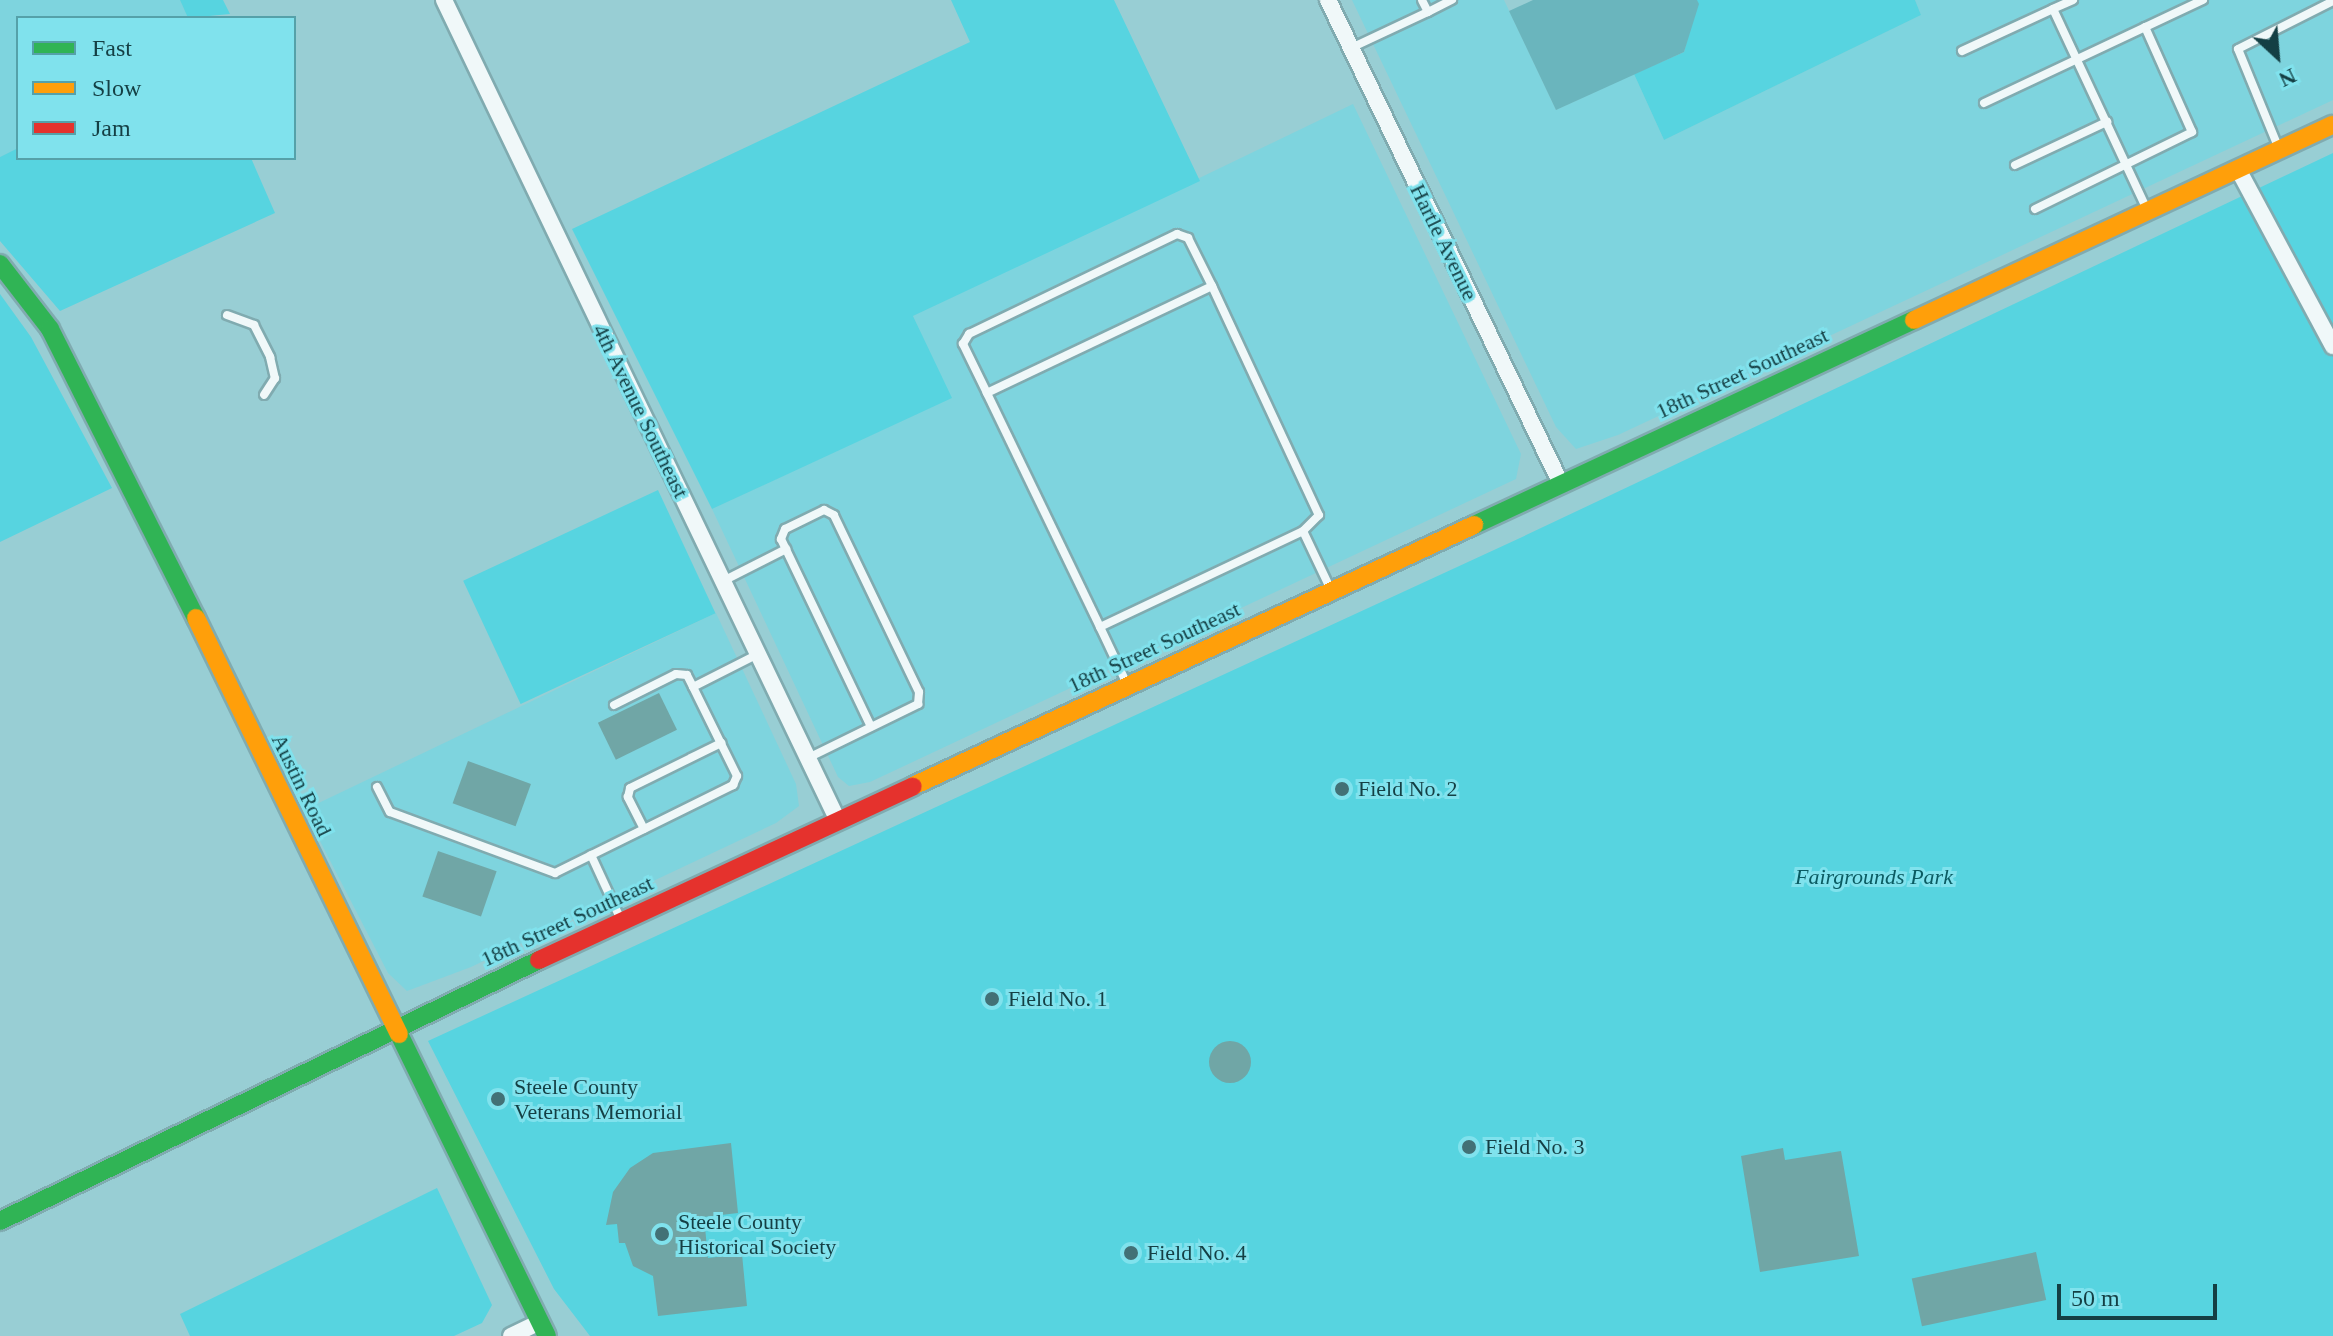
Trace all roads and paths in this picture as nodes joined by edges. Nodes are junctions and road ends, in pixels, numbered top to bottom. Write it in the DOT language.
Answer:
graph roads {
  1 [pos="444,0"];
  2 [pos="1328,0"];
  3 [pos="1422,0"];
  4 [pos="1452,0"];
  5 [pos="2073,0"];
  6 [pos="2203,0"];
  7 [pos="2333,1"];
  8 [pos="2053,9"];
  9 [pos="1428,12"];
  10 [pos="2145,27"];
  11 [pos="1351,48"];
  12 [pos="1962,51"];
  13 [pos="2076,59"];
  14 [pos="1984,103"];
  15 [pos="2107,122"];
  16 [pos="2333,125"];
  17 [pos="2280,149"];
  18 [pos="2015,165"];
  19 [pos="2127,165"];
  20 [pos="2238,169"];
  21 [pos="2035,209"];
  22 [pos="2147,211"];
  23 [pos="0,264"];
  24 [pos="1212,286"];
  25 [pos="227,315"];
  26 [pos="2333,346"];
  27 [pos="987,393"];
  28 [pos="264,395"];
  29 [pos="1561,484"];
  30 [pos="1303,531"];
  31 [pos="786,549"];
  32 [pos="723,581"];
  33 [pos="1331,591"];
  34 [pos="1100,627"];
  35 [pos="758,654"];
  36 [pos="1128,685"];
  37 [pos="693,687"];
  38 [pos="614,705"];
  39 [pos="871,727"];
  40 [pos="721,743"];
  41 [pos="807,758"];
  42 [pos="377,787"];
  43 [pos="838,821"];
  44 [pos="644,829"];
  45 [pos="591,855"];
  46 [pos="622,922"];
  47 [pos="393,1028"];
  48 [pos="0,1221"];
  49 [pos="543,1329"];
  50 [pos="511,1336"];
  1 -- 32 [label="street, 4th Avenue Southeast"];
  2 -- 11 [label="street, Hartle Avenue"];
  3 -- 9 [label="lane"];
  4 -- 9 [label="lane"];
  5 -- 8 [label="lane"];
  6 -- 10 [label="lane"];
  7 -- 17 [label="lane"];
  8 -- 12 [label="lane"];
  8 -- 13 [label="lane"];
  9 -- 11 [label="lane"];
  10 -- 13 [label="lane"];
  10 -- 19 [label="lane"];
  11 -- 29 [label="street, Hartle Avenue"];
  13 -- 14 [label="lane"];
  13 -- 15 [label="lane"];
  15 -- 18 [label="lane"];
  15 -- 19 [label="lane"];
  16 -- 17 [label="street, 18th Street Southeast"];
  17 -- 20 [label="street, 18th Street Southeast"];
  19 -- 21 [label="lane"];
  19 -- 22 [label="lane"];
  20 -- 22 [label="street, 18th Street Southeast"];
  20 -- 26 [label="street"];
  22 -- 29 [label="street, 18th Street Southeast"];
  23 -- 47 [label="street, Austin Road"];
  24 -- 27 [label="lane"];
  24 -- 27 [label="lane"];
  24 -- 30 [label="lane"];
  25 -- 28 [label="lane"];
  27 -- 34 [label="lane"];
  29 -- 33 [label="street, 18th Street Southeast"];
  30 -- 33 [label="lane"];
  30 -- 34 [label="lane"];
  31 -- 32 [label="lane"];
  31 -- 39 [label="lane"];
  31 -- 39 [label="lane"];
  32 -- 35 [label="street, 4th Avenue Southeast"];
  33 -- 36 [label="street, 18th Street Southeast"];
  34 -- 36 [label="lane"];
  35 -- 37 [label="lane"];
  35 -- 41 [label="street, 4th Avenue Southeast"];
  36 -- 43 [label="street, 18th Street Southeast"];
  37 -- 38 [label="lane"];
  37 -- 40 [label="lane"];
  39 -- 41 [label="lane"];
  40 -- 44 [label="lane"];
  40 -- 44 [label="lane"];
  41 -- 43 [label="street, 4th Avenue Southeast"];
  42 -- 45 [label="lane"];
  43 -- 46 [label="street, 18th Street Southeast"];
  44 -- 45 [label="lane"];
  45 -- 46 [label="lane"];
  46 -- 47 [label="street, 18th Street Southeast"];
  47 -- 48 [label="street, 18th Street Southeast"];
  47 -- 49 [label="street, Austin Road"];
  49 -- 50 [label="street"];
}
